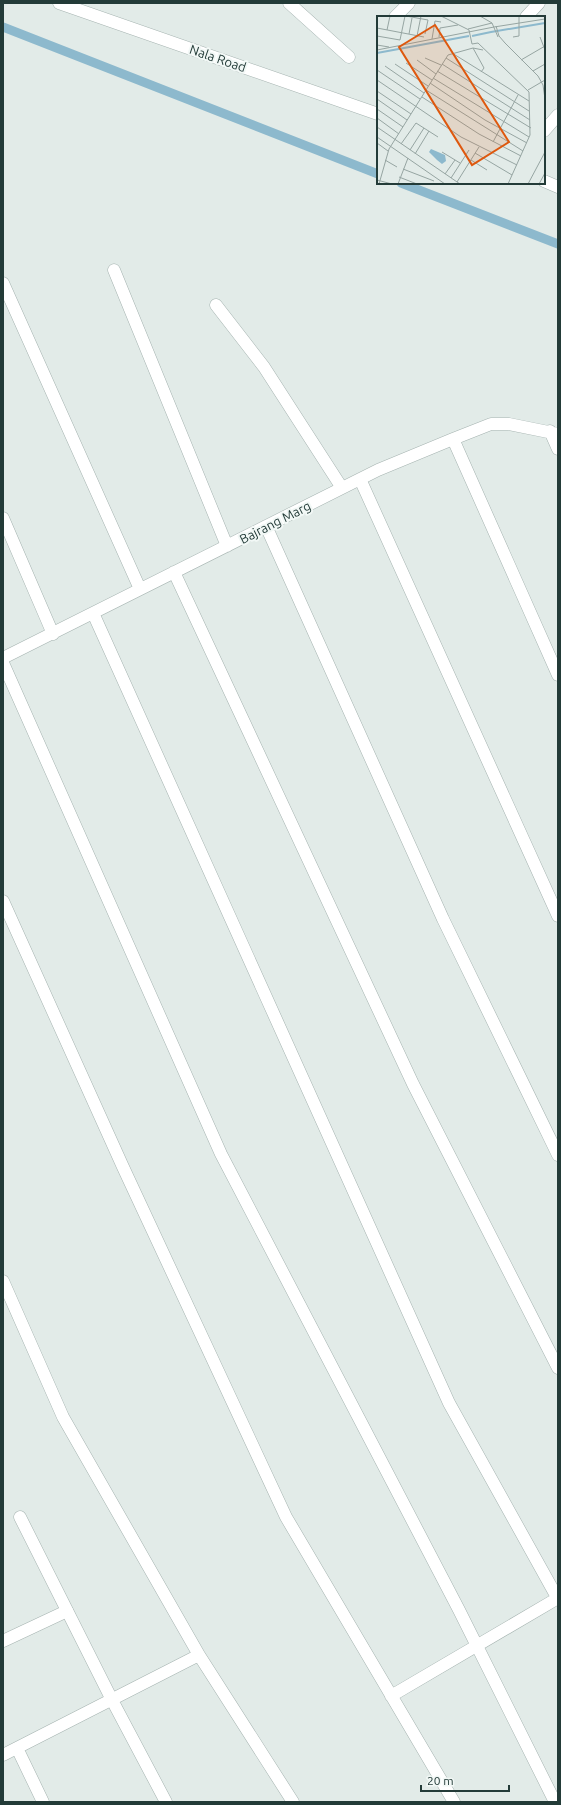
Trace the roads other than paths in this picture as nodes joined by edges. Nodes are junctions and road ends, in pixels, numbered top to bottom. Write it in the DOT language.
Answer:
graph roads {
  1 [pos="59,3"];
  2 [pos="290,3"];
  3 [pos="409,3"];
  4 [pos="539,3"];
  5 [pos="396,16"];
  6 [pos="527,16"];
  7 [pos="349,57"];
  8 [pos="377,114"];
  9 [pos="558,115"];
  10 [pos="545,129"];
  11 [pos="545,181"];
  12 [pos="558,187"];
  13 [pos="114,270"];
  14 [pos="3,283"];
  15 [pos="216,305"];
  16 [pos="554,432"];
  17 [pos="453,439"];
  18 [pos="558,449"];
  19 [pos="360,479"];
  20 [pos="342,488"];
  21 [pos="3,518"];
  22 [pos="266,526"];
  23 [pos="227,546"];
  24 [pos="174,572"];
  25 [pos="140,589"];
  26 [pos="93,613"];
  27 [pos="52,634"];
  28 [pos="3,658"];
  29 [pos="3,663"];
  30 [pos="558,675"];
  31 [pos="3,901"];
  32 [pos="558,916"];
  33 [pos="558,1155"];
  34 [pos="3,1281"];
  35 [pos="558,1368"];
  36 [pos="20,1517"];
  37 [pos="558,1598"];
  38 [pos="67,1611"];
  39 [pos="3,1642"];
  40 [pos="477,1645"];
  41 [pos="199,1655"];
  42 [pos="391,1696"];
  43 [pos="112,1700"];
  44 [pos="18,1748"];
  45 [pos="3,1755"];
  46 [pos="43,1802"];
  47 [pos="166,1802"];
  48 [pos="293,1802"];
  49 [pos="454,1802"];
  50 [pos="555,1802"];
  1 -- 8 [label="street, Nala Road"];
  2 -- 7 [label="street"];
  3 -- 5 [label="street"];
  4 -- 6 [label="street"];
  9 -- 10 [label="street"];
  11 -- 12 [label="street"];
  13 -- 23 [label="street"];
  14 -- 25 [label="street"];
  15 -- 20 [label="street"];
  16 -- 17 [label="street, Bajrang Marg"];
  16 -- 18 [label="street"];
  17 -- 19 [label="street, Bajrang Marg"];
  17 -- 30 [label="street"];
  19 -- 20 [label="street, Bajrang Marg"];
  19 -- 32 [label="street"];
  20 -- 22 [label="street, Bajrang Marg"];
  21 -- 27 [label="street"];
  22 -- 23 [label="street, Bajrang Marg"];
  22 -- 33 [label="street"];
  23 -- 24 [label="street, Bajrang Marg"];
  24 -- 25 [label="street, Bajrang Marg"];
  24 -- 35 [label="street"];
  25 -- 26 [label="street, Bajrang Marg"];
  26 -- 27 [label="street, Bajrang Marg"];
  26 -- 37 [label="street"];
  27 -- 28 [label="street, Bajrang Marg"];
  29 -- 40 [label="street"];
  31 -- 42 [label="street"];
  34 -- 41 [label="street"];
  36 -- 38 [label="street"];
  37 -- 40 [label="street"];
  38 -- 39 [label="street"];
  38 -- 43 [label="street"];
  40 -- 42 [label="street"];
  40 -- 50 [label="street"];
  41 -- 43 [label="street"];
  41 -- 48 [label="street"];
  42 -- 49 [label="street"];
  43 -- 44 [label="street"];
  43 -- 47 [label="street"];
  44 -- 45 [label="street"];
  44 -- 46 [label="street"];
}
